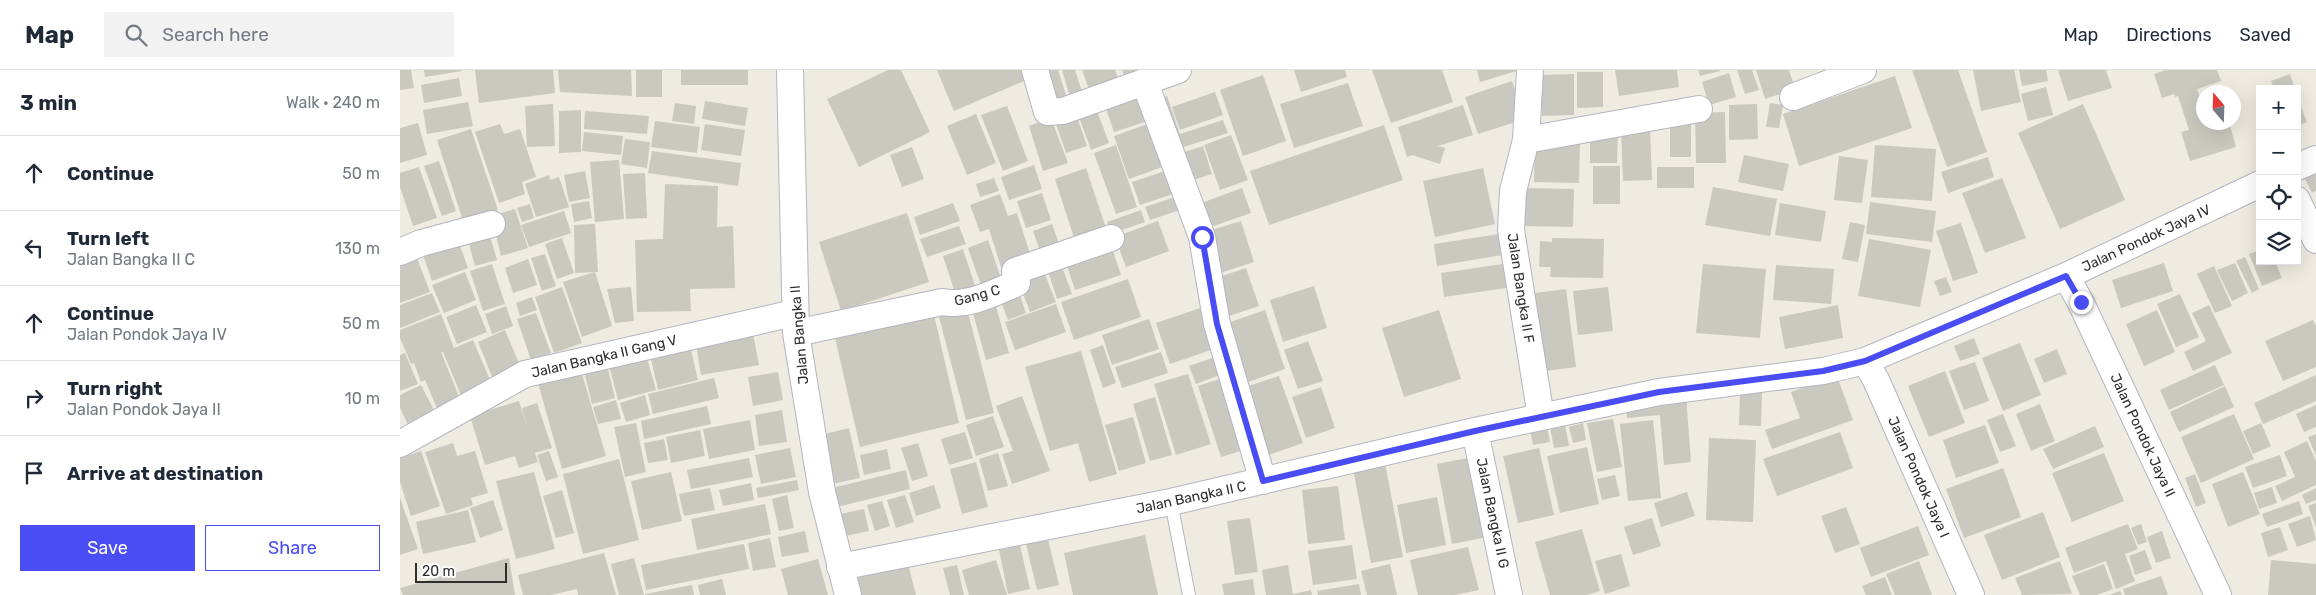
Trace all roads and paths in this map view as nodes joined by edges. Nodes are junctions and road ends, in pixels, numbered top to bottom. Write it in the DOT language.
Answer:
graph roads {
  1 [pos="791,70"];
  2 [pos="1035,70"];
  3 [pos="1178,70"];
  4 [pos="1530,70"];
  5 [pos="1863,70"];
  6 [pos="1145,83"];
  7 [pos="1794,97"];
  8 [pos="1699,109"];
  9 [pos="1526,140"];
  10 [pos="2316,160"];
  11 [pos="2301,166"];
  12 [pos="2256,186"];
  13 [pos="2301,208"];
  14 [pos="492,224"];
  15 [pos="1111,238"];
  16 [pos="2316,240"];
  17 [pos="400,252"];
  18 [pos="2066,276"];
  19 [pos="795,323"];
  20 [pos="1865,361"];
  21 [pos="1541,417"];
  22 [pos="1475,431"];
  23 [pos="400,444"];
  24 [pos="1263,481"];
  25 [pos="1171,502"];
  26 [pos="840,567"];
  27 [pos="848,595"];
  28 [pos="1190,595"];
  29 [pos="1509,595"];
  30 [pos="1971,595"];
  31 [pos="2218,595"];
  1 -- 19 [label="street, Jalan Bangka II"];
  2 -- 6 [label="street"];
  3 -- 6 [label="street"];
  4 -- 9 [label="street, Jalan Bangka II F"];
  5 -- 7 [label="street"];
  6 -- 24 [label="street"];
  8 -- 9 [label="street"];
  9 -- 21 [label="street, Jalan Bangka II F"];
  10 -- 11 [label="street"];
  12 -- 18 [label="street, Jalan Pondok Jaya IV"];
  13 -- 16 [label="street"];
  14 -- 17 [label="street"];
  15 -- 19 [label="street, Gang C"];
  18 -- 20 [label="street, Jalan Pondok Jaya IV"];
  18 -- 31 [label="street, Jalan Pondok Jaya II"];
  19 -- 23 [label="street, Jalan Bangka II Gang V"];
  19 -- 26 [label="street, Jalan Bangka II"];
  20 -- 21 [label="street, Jalan Bangka II C"];
  20 -- 30 [label="street, Jalan Pondok Jaya I"];
  21 -- 22 [label="street, Jalan Bangka II C"];
  22 -- 24 [label="street, Jalan Bangka II C"];
  22 -- 29 [label="street, Jalan Bangka II G"];
  24 -- 25 [label="street, Jalan Bangka II C"];
  25 -- 26 [label="street, Jalan Bangka II C"];
  25 -- 28 [label="lane"];
  26 -- 27 [label="street, Jalan Bangka II"];
}
